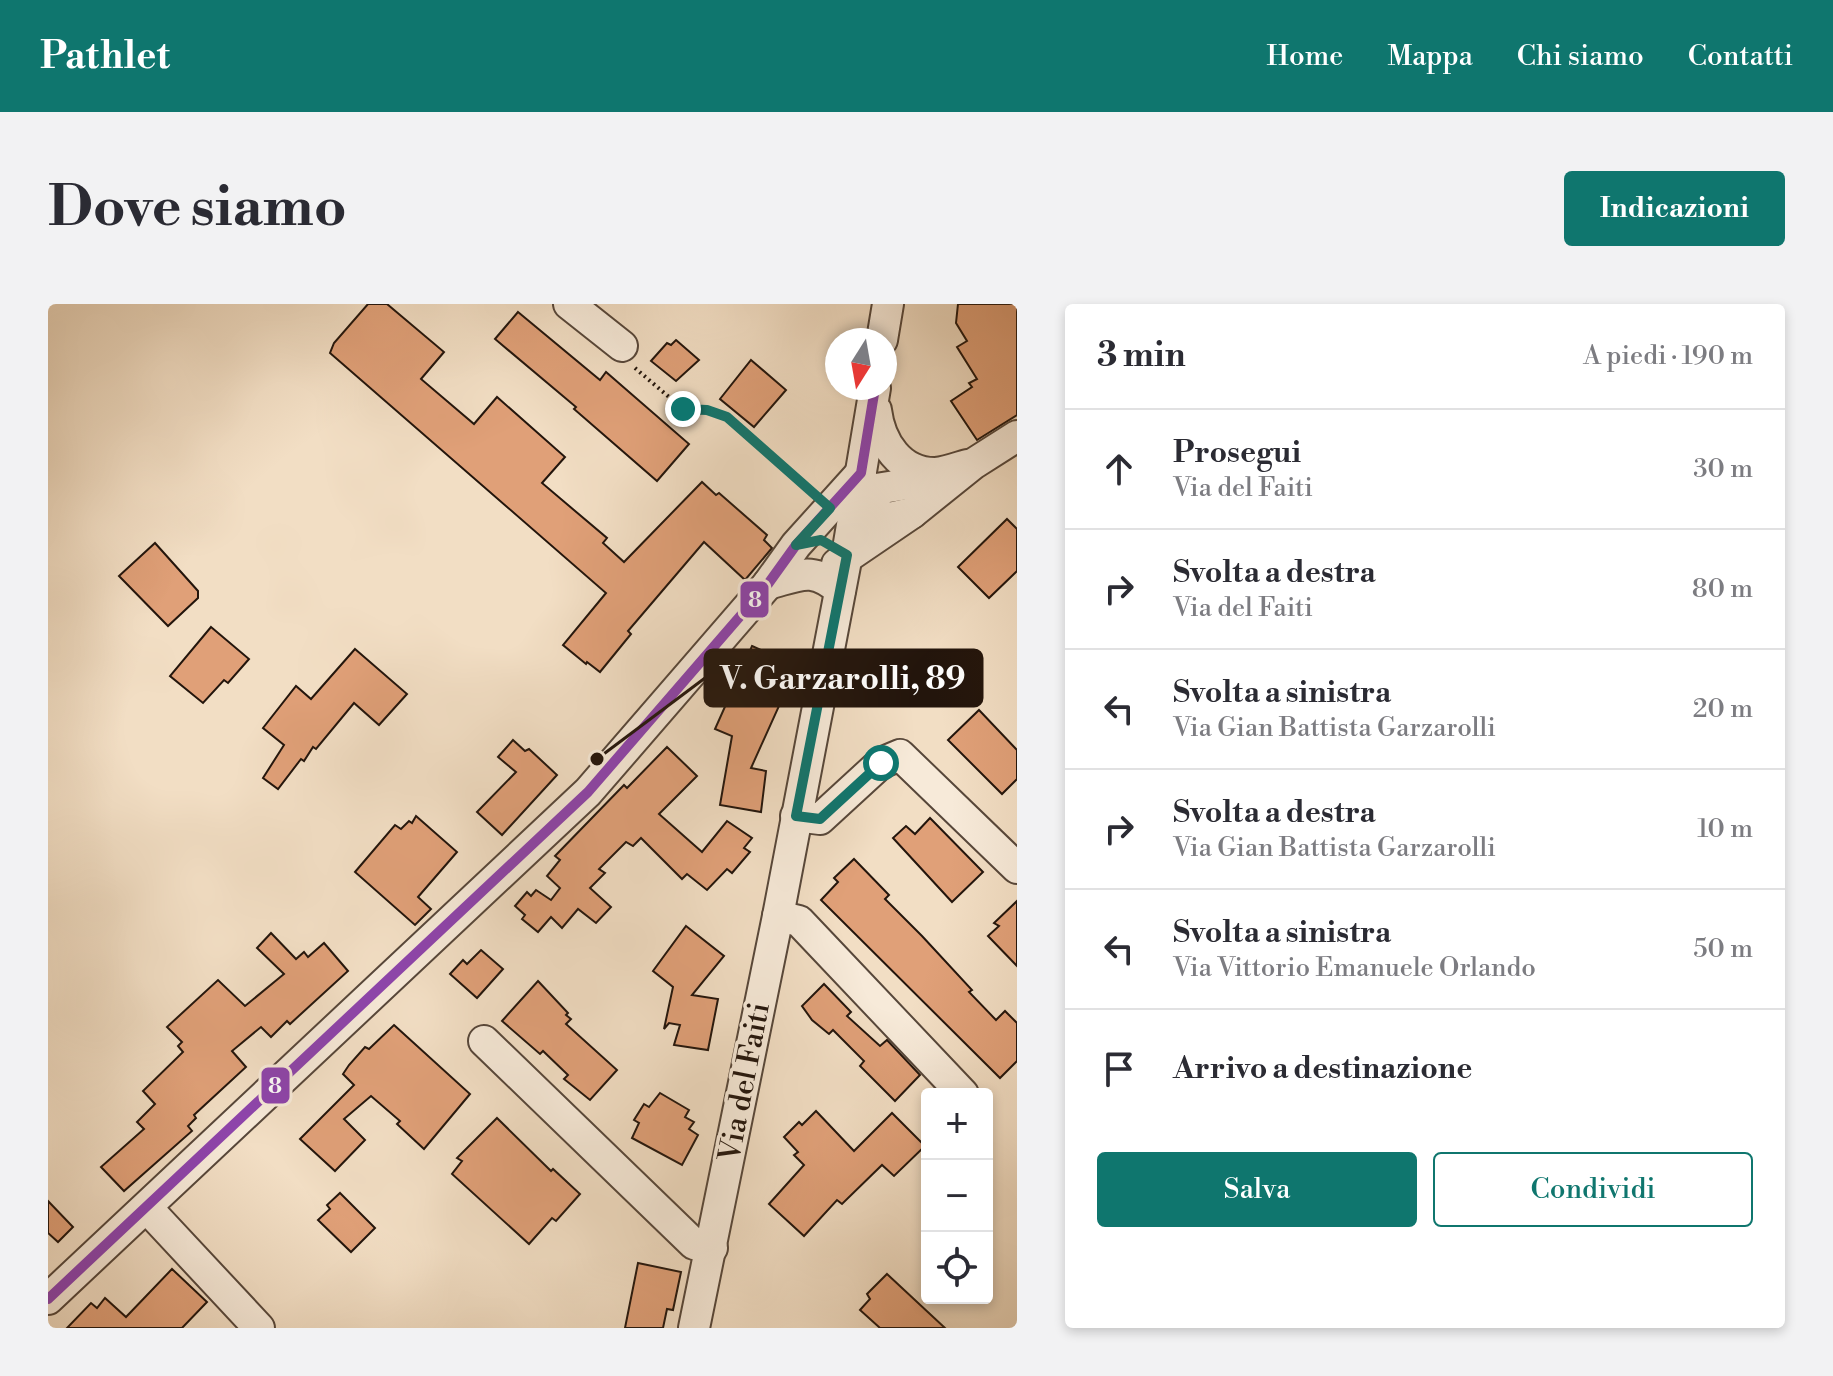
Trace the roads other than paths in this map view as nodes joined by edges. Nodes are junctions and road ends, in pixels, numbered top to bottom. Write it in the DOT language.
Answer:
graph roads {
  1 [pos="569,304"];
  2 [pos="888,304"];
  3 [pos="884,328"];
  4 [pos="622,346"];
  5 [pos="873,400"];
  6 [pos="876,400"];
  7 [pos="1017,436"];
  8 [pos="973,464"];
  9 [pos="859,483"];
  10 [pos="912,513"];
  11 [pos="796,545"];
  12 [pos="859,549"];
  13 [pos="832,582"];
  14 [pos="768,584"];
  15 [pos="796,816"];
  16 [pos="1017,868"];
  17 [pos="778,916"];
  18 [pos="484,1041"];
  19 [pos="957,1088"];
  20 [pos="147,1208"];
  21 [pos="712,1248"];
  22 [pos="48,1299"];
  23 [pos="259,1328"];
  24 [pos="694,1328"];
  1 -- 4 [label="street"];
  2 -- 3 [label="street"];
  5 -- 9 [label="street, Via del Faiti"];
  6 -- 8 [label="street"];
  7 -- 8 [label="street"];
  8 -- 9 [label="street"];
  8 -- 10 [label="street"];
  9 -- 10 [label="street"];
  9 -- 11 [label="street"];
  9 -- 12 [label="street, Via del Faiti"];
  10 -- 12 [label="street"];
  11 -- 12 [label="street"];
  11 -- 14 [label="street"];
  12 -- 13 [label="street, Via del Faiti"];
  13 -- 14 [label="street"];
  13 -- 15 [label="street, Via del Faiti"];
  14 -- 20 [label="street"];
  15 -- 16 [label="street"];
  15 -- 17 [label="street, Via del Faiti"];
  17 -- 19 [label="street"];
  17 -- 21 [label="street, Via del Faiti"];
  18 -- 21 [label="street"];
  20 -- 22 [label="street"];
  20 -- 23 [label="street"];
  21 -- 24 [label="street, Via del Faiti"];
}
